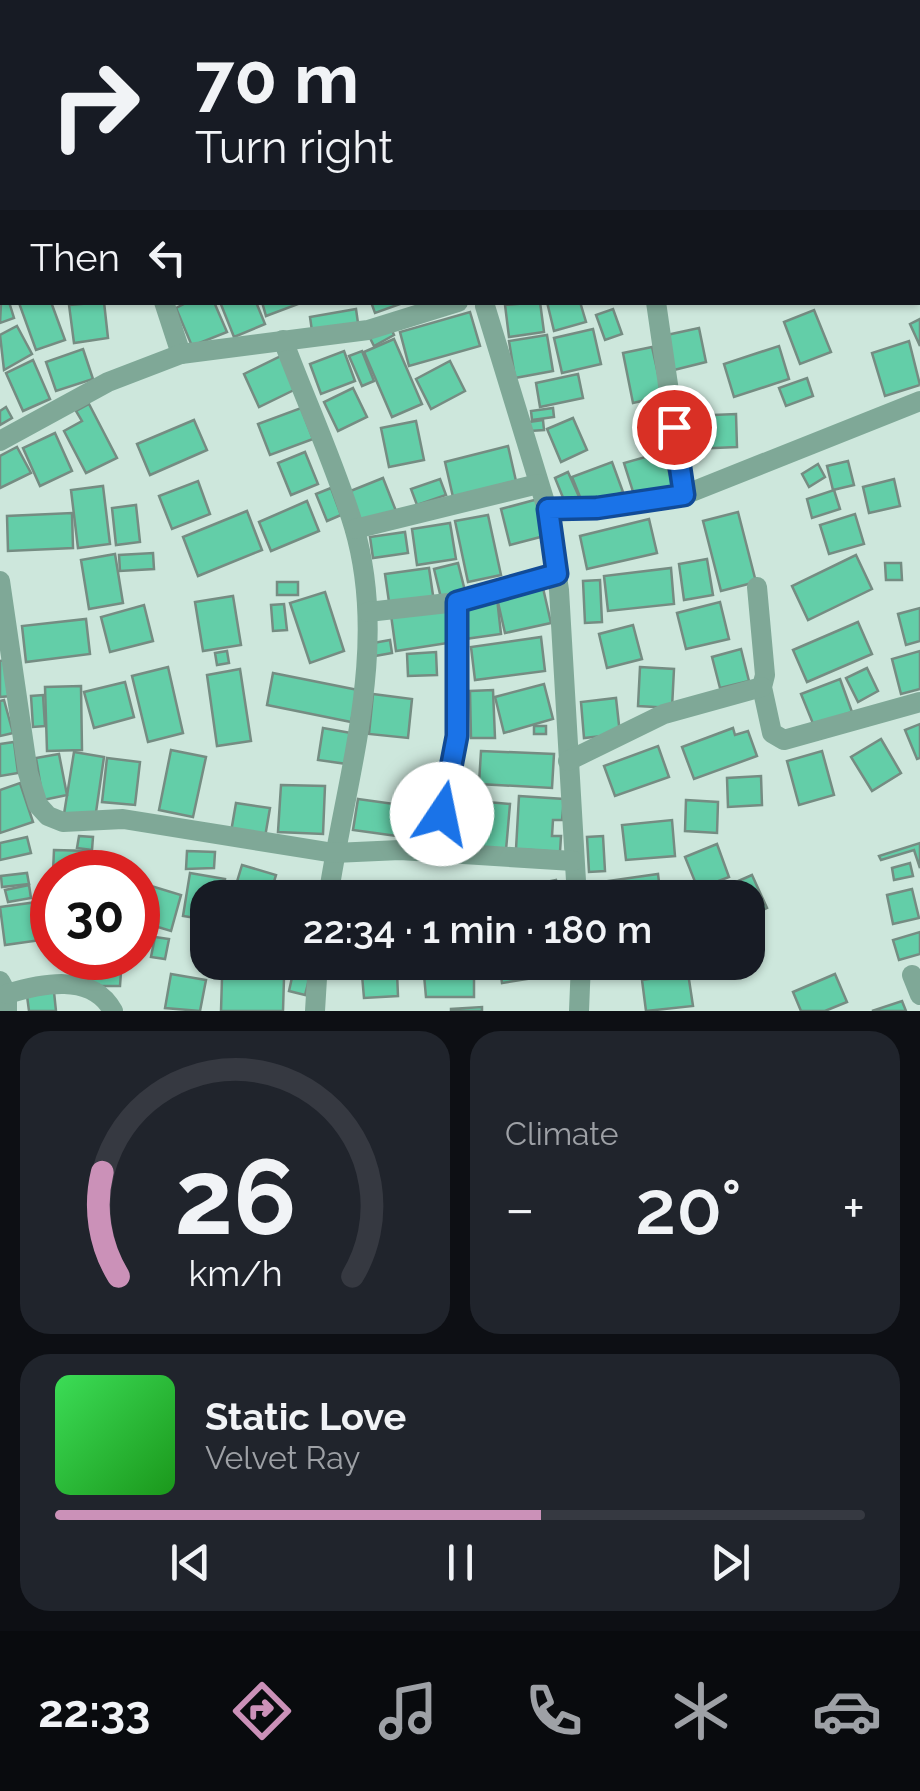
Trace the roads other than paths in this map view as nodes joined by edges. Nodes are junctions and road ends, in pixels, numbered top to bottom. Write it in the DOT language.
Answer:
graph roads {
  1 [pos="165,305"];
  2 [pos="448,305"];
  3 [pos="486,305"];
  4 [pos="656,305"];
  5 [pos="282,340"];
  6 [pos="181,354"];
  7 [pos="920,401"];
  8 [pos="0,441"];
  9 [pos="538,484"];
  10 [pos="684,495"];
  11 [pos="548,509"];
  12 [pos="354,528"];
  13 [pos="557,574"];
  14 [pos="0,581"];
  15 [pos="757,587"];
  16 [pos="457,602"];
  17 [pos="368,612"];
  18 [pos="762,687"];
  19 [pos="920,702"];
  20 [pos="568,760"];
  21 [pos="334,853"];
  22 [pos="434,854"];
  23 [pos="573,861"];
  24 [pos="330,880"];
  25 [pos="575,880"];
  26 [pos="912,974"];
  27 [pos="317,980"];
  28 [pos="581,980"];
  29 [pos="5,995"];
  30 [pos="920,995"];
  31 [pos="113,1011"];
  32 [pos="315,1011"];
  33 [pos="579,1011"];
  1 -- 6 [label="street"];
  2 -- 5 [label="street"];
  3 -- 9 [label="street"];
  4 -- 10 [label="street"];
  5 -- 6 [label="street"];
  5 -- 12 [label="street"];
  6 -- 8 [label="street"];
  7 -- 10 [label="street"];
  9 -- 11 [label="street"];
  9 -- 12 [label="street"];
  10 -- 11 [label="street"];
  11 -- 13 [label="street"];
  12 -- 17 [label="street"];
  13 -- 16 [label="street"];
  13 -- 20 [label="street"];
  14 -- 21 [label="street"];
  15 -- 18 [label="street"];
  16 -- 17 [label="street"];
  16 -- 22 [label="street"];
  17 -- 21 [label="street"];
  18 -- 19 [label="street"];
  18 -- 20 [label="street"];
  20 -- 23 [label="street"];
  21 -- 22 [label="street"];
  21 -- 24 [label="street"];
  22 -- 23 [label="street"];
  23 -- 25 [label="street"];
  26 -- 30 [label="street"];
  27 -- 32 [label="street"];
  28 -- 33 [label="street"];
  29 -- 31 [label="street"];
}
